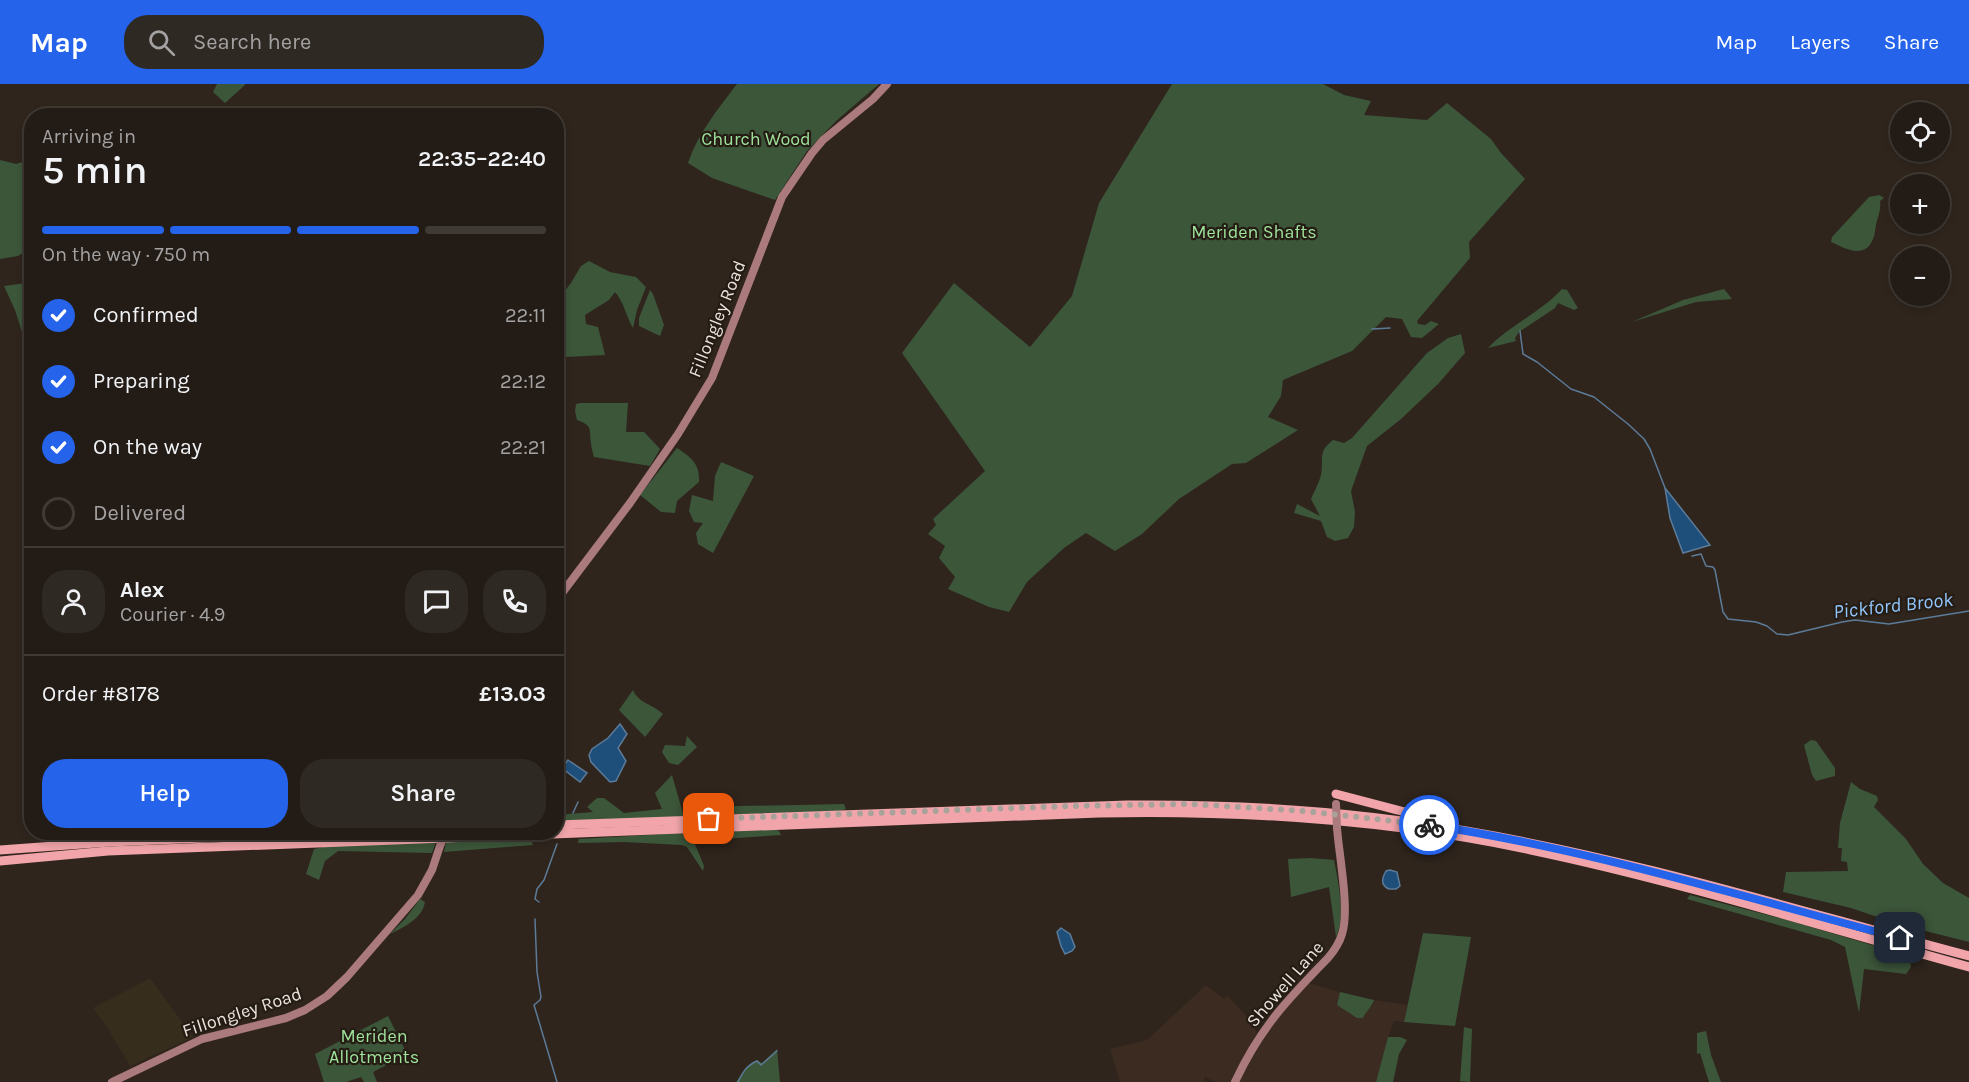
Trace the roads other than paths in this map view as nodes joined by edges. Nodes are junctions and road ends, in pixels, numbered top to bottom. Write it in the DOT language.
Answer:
graph roads {
  1 [pos="887,84"];
  2 [pos="564,590"];
  3 [pos="1336,799"];
  4 [pos="943,814"];
  5 [pos="970,814"];
  6 [pos="564,825"];
  7 [pos="564,830"];
  8 [pos="1465,830"];
  9 [pos="157,840"];
  10 [pos="340,840"];
  11 [pos="442,840"];
  12 [pos="0,850"];
  13 [pos="0,861"];
  14 [pos="1969,956"];
  15 [pos="1969,967"];
  16 [pos="112,1082"];
  17 [pos="1235,1082"];
  1 -- 2 [label="main road, Fillongley Road"];
  3 -- 8 [label="highway"];
  3 -- 17 [label="main road, Showell Lane, bridge"];
  4 -- 5 [label="highway"];
  4 -- 6 [label="highway"];
  4 -- 7 [label="highway"];
  5 -- 8 [label="highway"];
  5 -- 15 [label="highway"];
  8 -- 14 [label="highway"];
  9 -- 12 [label="highway"];
  10 -- 13 [label="highway"];
  11 -- 16 [label="main road, Fillongley Road, bridge"];
}
